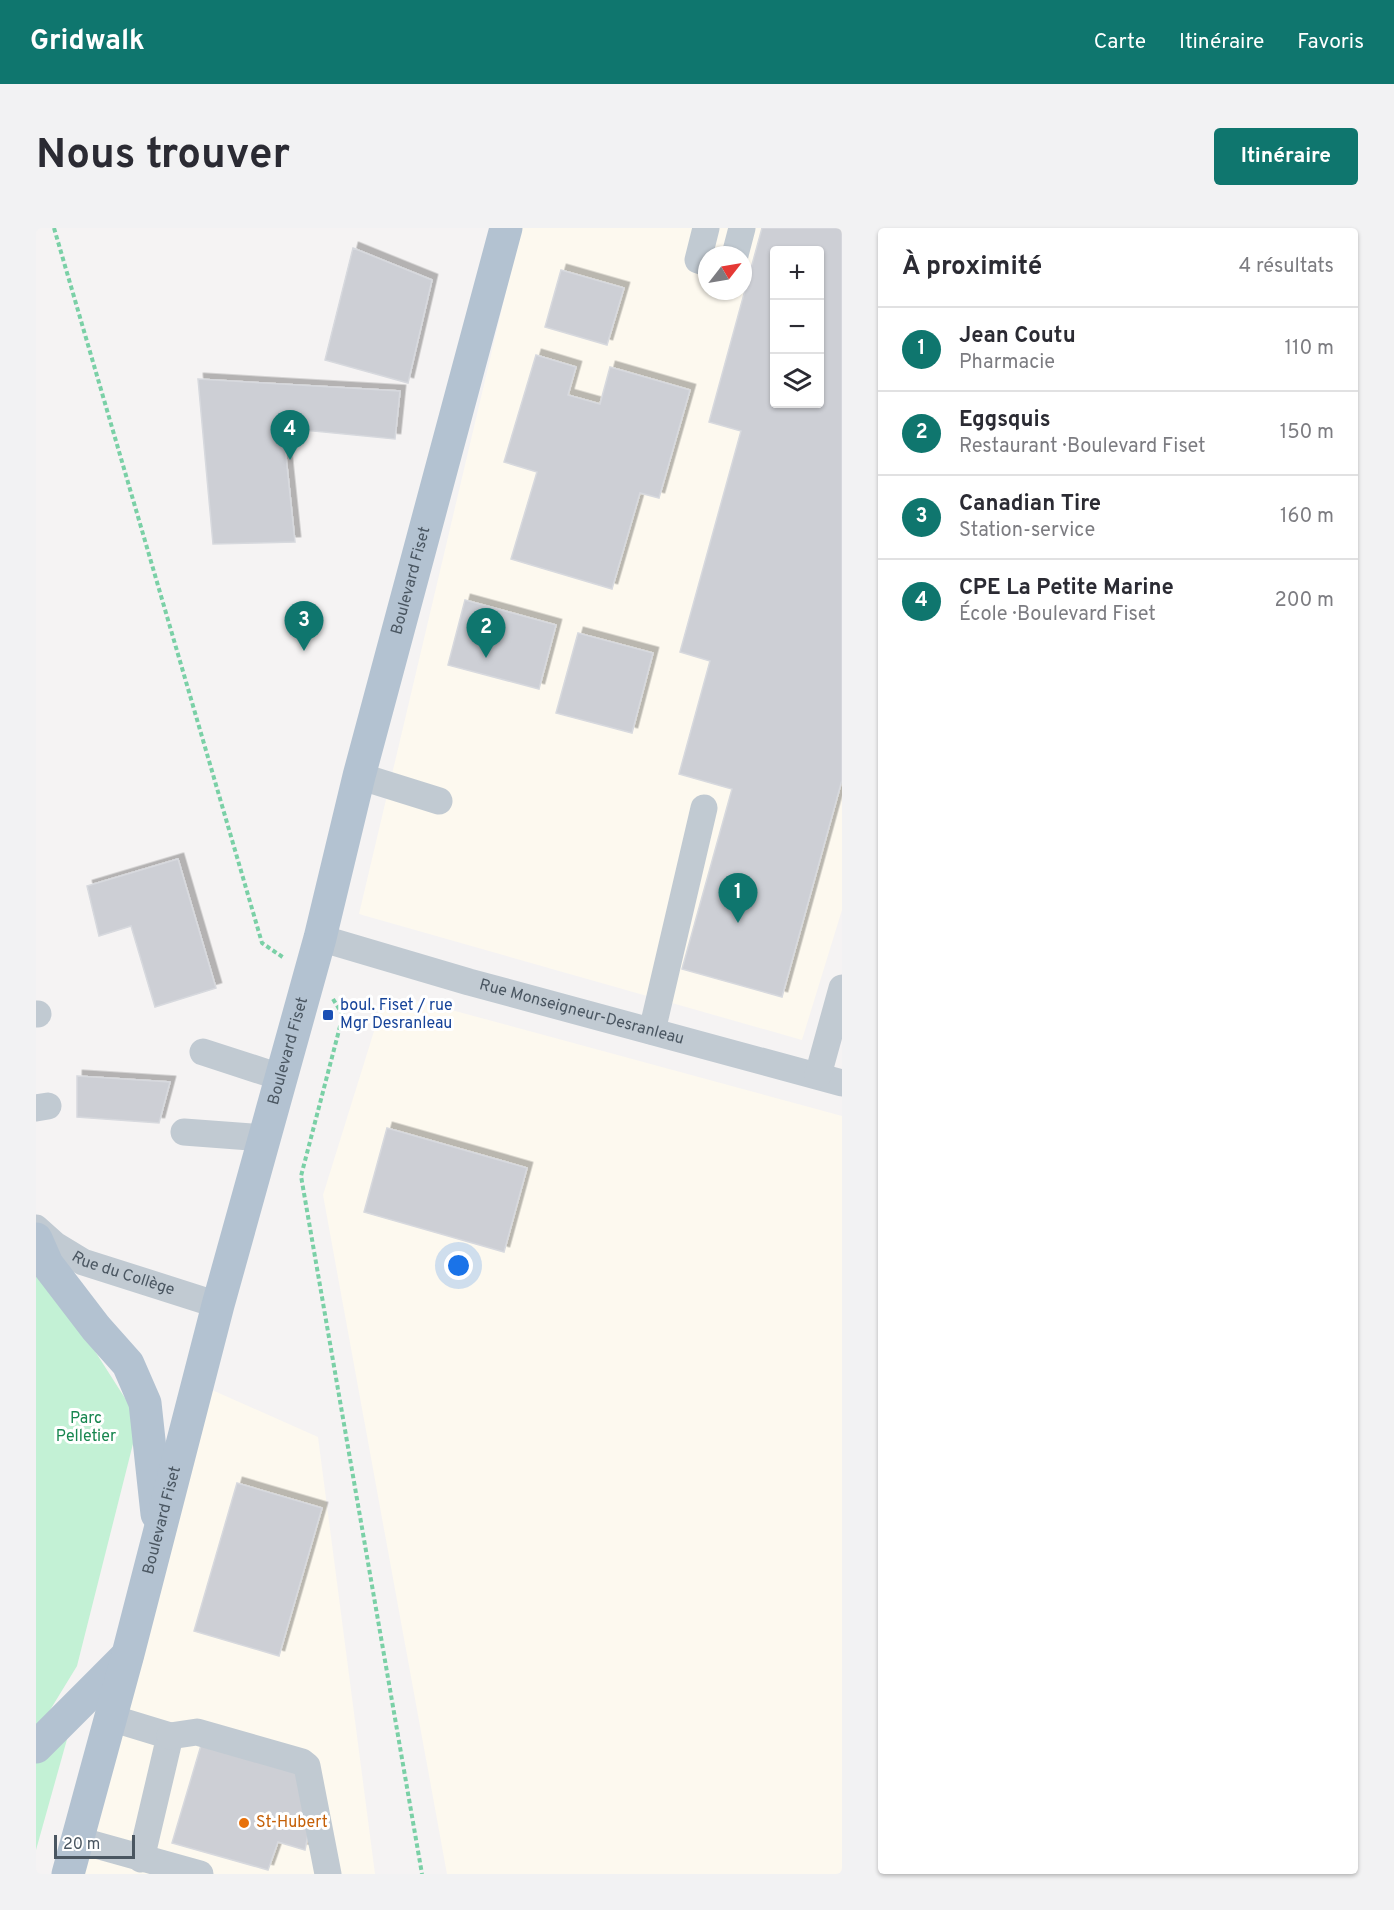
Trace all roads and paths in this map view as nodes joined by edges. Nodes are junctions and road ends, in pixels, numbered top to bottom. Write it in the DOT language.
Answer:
graph roads {
  1 [pos="506,228"];
  2 [pos="706,228"];
  3 [pos="742,228"];
  4 [pos="704,246"];
  5 [pos="737,246"];
  6 [pos="359,777"];
  7 [pos="439,801"];
  8 [pos="704,808"];
  9 [pos="320,938"];
  10 [pos="842,988"];
  11 [pos="652,1031"];
  12 [pos="203,1052"];
  13 [pos="280,1077"];
  14 [pos="830,1079"];
  15 [pos="184,1132"];
  16 [pos="264,1138"];
  17 [pos="36,1228"];
  18 [pos="36,1239"];
  19 [pos="218,1305"];
  20 [pos="159,1533"];
  21 [pos="128,1654"];
  22 [pos="111,1718"];
  23 [pos="170,1736"];
  24 [pos="36,1747"];
  25 [pos="78,1840"];
  26 [pos="141,1859"];
  27 [pos="68,1874"];
  28 [pos="200,1874"];
  29 [pos="328,1874"];
  1 -- 6 [label="main road, Boulevard Fiset"];
  2 -- 4 [label="street"];
  3 -- 5 [label="street"];
  6 -- 7 [label="street"];
  6 -- 9 [label="main road, Boulevard Fiset"];
  8 -- 11 [label="street"];
  9 -- 11 [label="street, Rue Monseigneur-Desranleau"];
  9 -- 13 [label="main road, Boulevard Fiset"];
  10 -- 14 [label="street"];
  11 -- 14 [label="street, Rue Monseigneur-Desranleau"];
  12 -- 13 [label="street"];
  13 -- 16 [label="main road, Boulevard Fiset"];
  15 -- 16 [label="street"];
  16 -- 19 [label="main road, Boulevard Fiset"];
  17 -- 19 [label="street, Rue du Collège"];
  18 -- 20 [label="main road"];
  19 -- 20 [label="main road, Boulevard Fiset"];
  20 -- 21 [label="main road, Boulevard Fiset"];
  21 -- 22 [label="main road, Boulevard Fiset"];
  21 -- 24 [label="main road"];
  22 -- 23 [label="street"];
  22 -- 25 [label="main road, Boulevard Fiset"];
  23 -- 26 [label="street"];
  23 -- 29 [label="street"];
  25 -- 26 [label="street"];
  25 -- 27 [label="main road, Boulevard Fiset"];
  26 -- 28 [label="street"];
}
